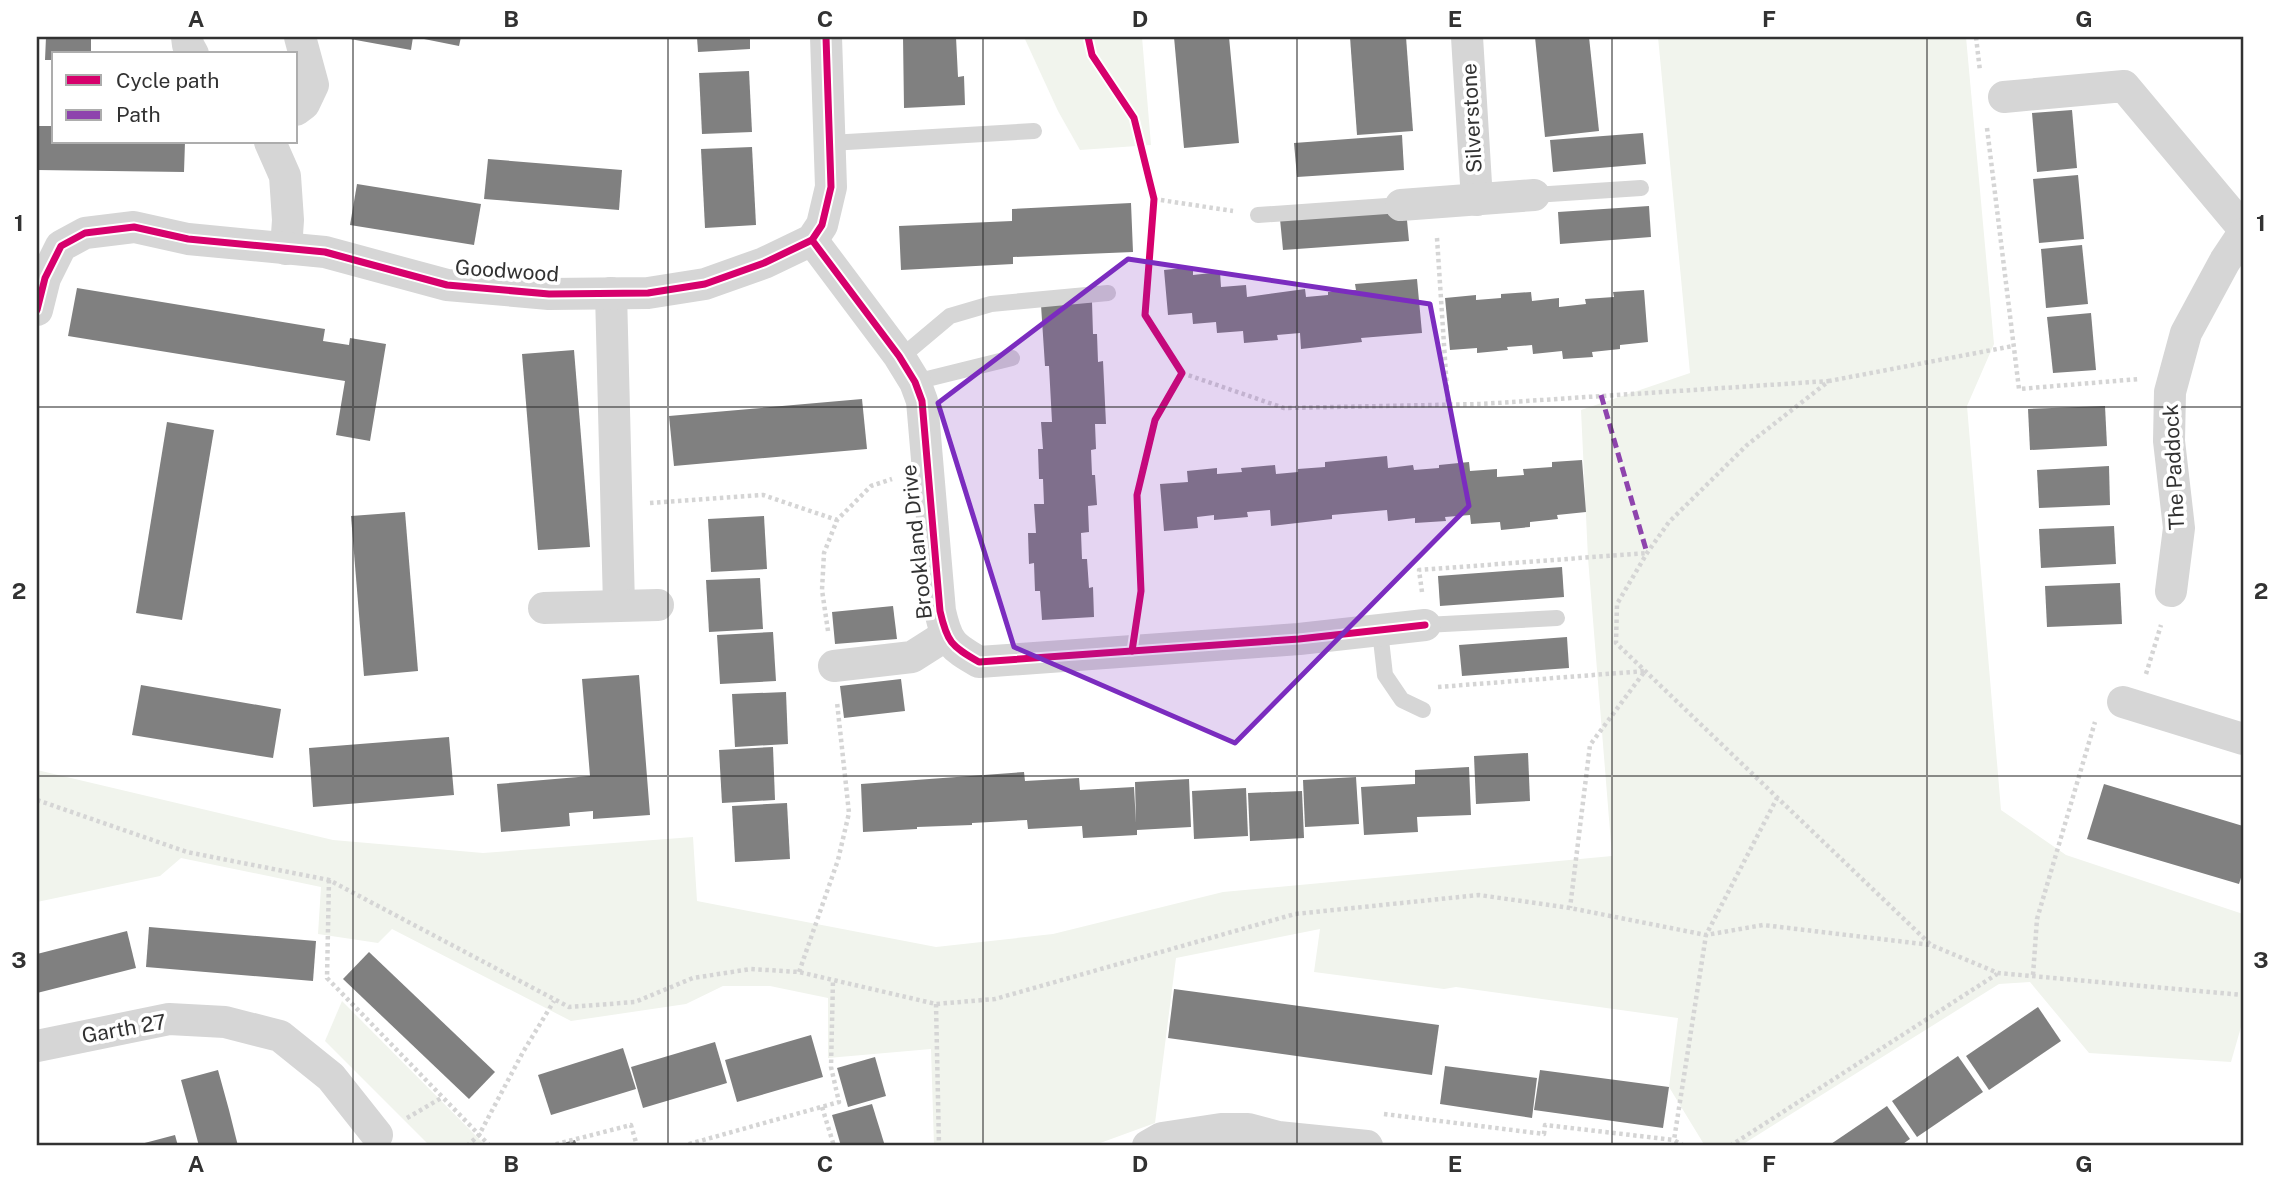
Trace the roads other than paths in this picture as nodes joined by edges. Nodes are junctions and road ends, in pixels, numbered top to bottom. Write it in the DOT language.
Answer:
graph roads {
  1 [pos="300,37"];
  2 [pos="827,37"];
  3 [pos="1467,37"];
  4 [pos="2004,97"];
  5 [pos="298,108"];
  6 [pos="1034,131"];
  7 [pos="830,143"];
  8 [pos="271,144"];
  9 [pos="1641,188"];
  10 [pos="1534,195"];
  11 [pos="1477,200"];
  12 [pos="1401,205"];
  13 [pos="1258,215"];
  14 [pos="2243,228"];
  15 [pos="2243,234"];
  16 [pos="812,240"];
  17 [pos="286,249"];
  18 [pos="1108,292"];
  19 [pos="611,293"];
  20 [pos="37,310"];
  21 [pos="1012,358"];
  22 [pos="907,370"];
  23 [pos="2171,591"];
  24 [pos="658,605"];
  25 [pos="619,606"];
  26 [pos="544,608"];
  27 [pos="1557,618"];
  28 [pos="1426,625"];
  29 [pos="1380,631"];
  30 [pos="945,636"];
  31 [pos="834,666"];
  32 [pos="2129,704"];
  33 [pos="1423,710"];
  34 [pos="2243,739"];
  35 [pos="37,1046"];
  36 [pos="377,1135"];
  37 [pos="1148,1146"];
  38 [pos="1367,1146"];
  1 -- 5 [label="street"];
  2 -- 7 [label="street"];
  3 -- 11 [label="street, Silverstone"];
  4 -- 14 [label="street"];
  6 -- 7 [label="lane"];
  7 -- 16 [label="street"];
  8 -- 17 [label="street"];
  9 -- 10 [label="lane"];
  10 -- 11 [label="street, Silverstone"];
  11 -- 12 [label="street, Silverstone"];
  12 -- 13 [label="lane"];
  15 -- 23 [label="street, The Paddock"];
  16 -- 19 [label="street, Goodwood"];
  16 -- 22 [label="street, Brookland Drive"];
  17 -- 19 [label="street, Goodwood"];
  17 -- 20 [label="street, Goodwood"];
  18 -- 22 [label="lane"];
  19 -- 25 [label="street"];
  21 -- 22 [label="lane"];
  22 -- 30 [label="street, Brookland Drive"];
  24 -- 25 [label="street"];
  25 -- 26 [label="street"];
  27 -- 28 [label="lane"];
  28 -- 29 [label="street, Brookland Drive"];
  29 -- 30 [label="street, Brookland Drive"];
  29 -- 33 [label="lane"];
  30 -- 31 [label="street, Brookland Drive"];
  32 -- 34 [label="street"];
  35 -- 36 [label="street, Garth 27"];
  37 -- 38 [label="street"];
}
